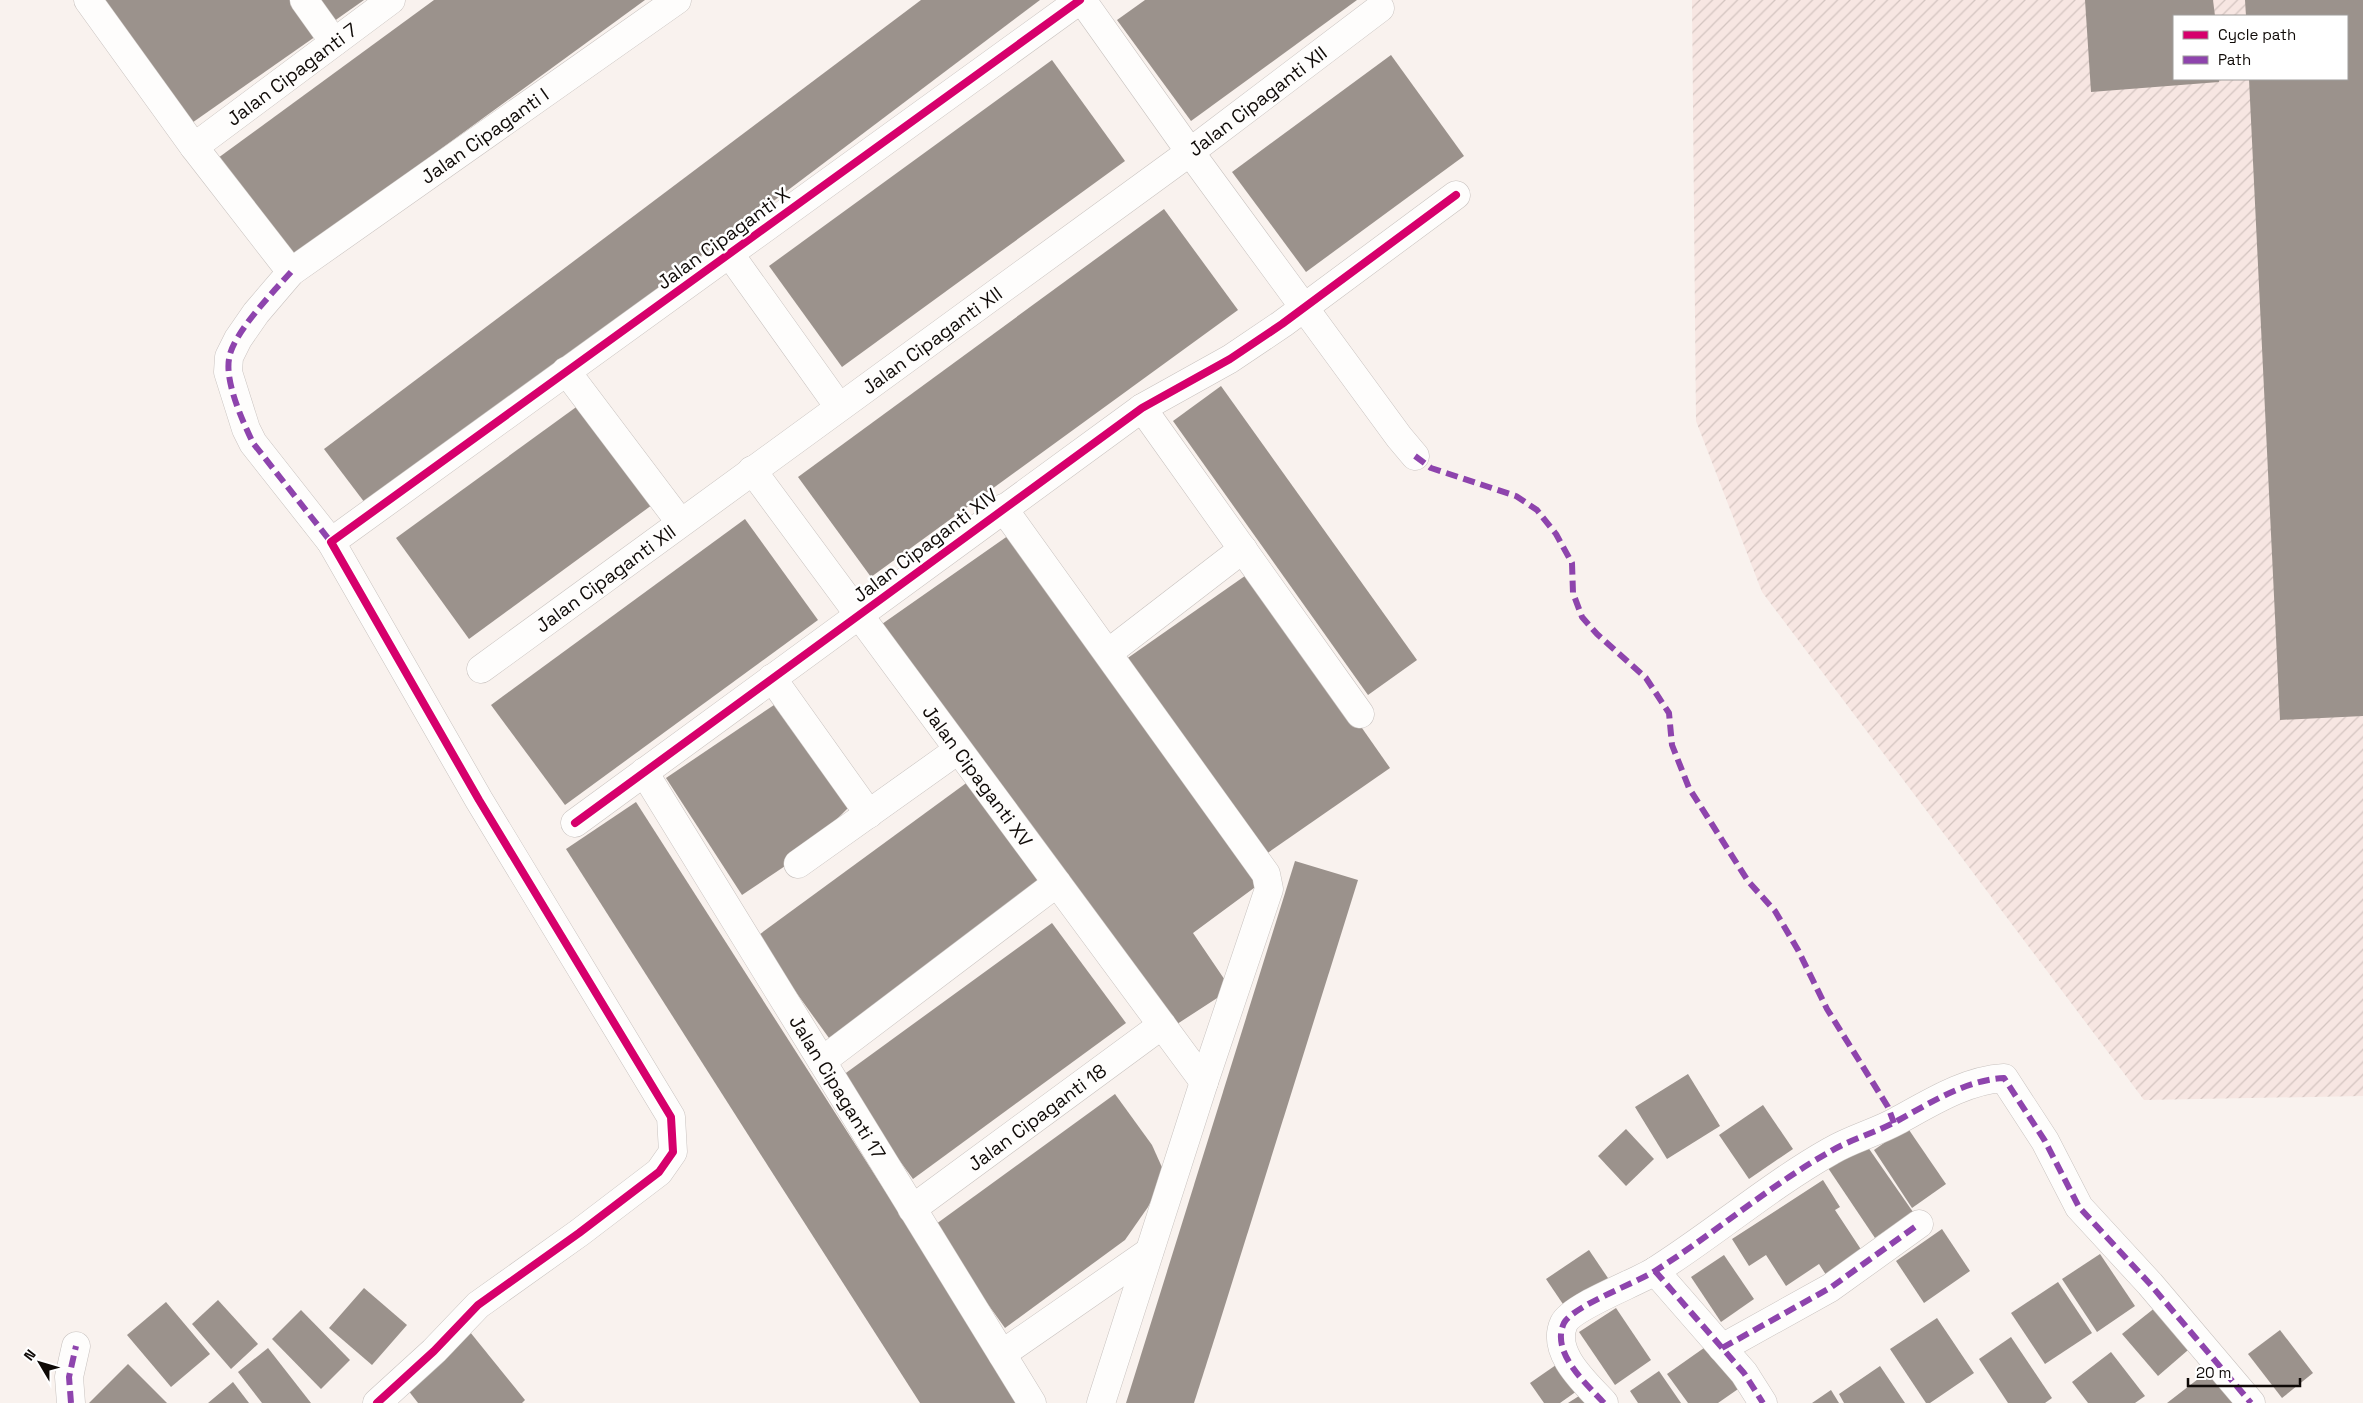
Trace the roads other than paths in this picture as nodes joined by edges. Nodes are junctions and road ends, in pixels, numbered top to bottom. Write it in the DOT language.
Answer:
graph roads {
  1 [pos="88,0"];
  2 [pos="304,0"];
  3 [pos="391,0"];
  4 [pos="678,0"];
  5 [pos="1081,0"];
  6 [pos="1380,8"];
  7 [pos="334,42"];
  8 [pos="194,147"];
  9 [pos="1190,152"];
  10 [pos="1456,195"];
  11 [pos="729,254"];
  12 [pos="291,272"];
  13 [pos="1304,308"];
  14 [pos="566,371"];
  15 [pos="838,407"];
  16 [pos="1142,408"];
  17 [pos="1415,456"];
  18 [pos="752,470"];
  19 [pos="1003,508"];
  20 [pos="680,522"];
  21 [pos="331,542"];
  22 [pos="1243,549"];
  23 [pos="858,615"];
  24 [pos="1108,653"];
  25 [pos="481,669"];
  26 [pos="772,678"];
  27 [pos="1360,714"];
  28 [pos="958,750"];
  29 [pos="644,772"];
  30 [pos="869,814"];
  31 [pos="575,823"];
  32 [pos="798,864"];
  33 [pos="1057,883"];
  34 [pos="1162,1025"];
  35 [pos="822,1061"];
  36 [pos="1204,1082"];
  37 [pos="912,1209"];
  38 [pos="1918,1224"];
  39 [pos="1149,1252"];
  40 [pos="1655,1271"];
  41 [pos="76,1346"];
  42 [pos="1722,1348"];
  43 [pos="1002,1354"];
  44 [pos="71,1403"];
  45 [pos="377,1403"];
  46 [pos="1032,1403"];
  47 [pos="1101,1403"];
  48 [pos="1604,1403"];
  49 [pos="1763,1403"];
  50 [pos="2251,1403"];
  1 -- 8 [label="street"];
  2 -- 7 [label="street"];
  3 -- 7 [label="street, Jalan Cipaganti 7"];
  4 -- 12 [label="street, Jalan Cipaganti I"];
  5 -- 9 [label="street"];
  5 -- 11 [label="street, Jalan Cipaganti X"];
  6 -- 9 [label="street, Jalan Cipaganti XII"];
  7 -- 8 [label="street, Jalan Cipaganti 7"];
  8 -- 12 [label="street"];
  9 -- 13 [label="street"];
  9 -- 15 [label="street, Jalan Cipaganti XII"];
  10 -- 13 [label="street, Jalan Cipaganti XIV"];
  11 -- 14 [label="street, Jalan Cipaganti X"];
  11 -- 15 [label="street"];
  12 -- 21 [label="street, Jalan Cipaganti I"];
  13 -- 16 [label="street, Jalan Cipaganti XIV"];
  13 -- 17 [label="street"];
  14 -- 20 [label="street"];
  14 -- 21 [label="street, Jalan Cipaganti X"];
  15 -- 18 [label="street, Jalan Cipaganti XII"];
  16 -- 19 [label="street, Jalan Cipaganti XIV"];
  16 -- 22 [label="street"];
  18 -- 20 [label="street, Jalan Cipaganti XII"];
  18 -- 23 [label="street, Jalan Cipaganti XV"];
  19 -- 23 [label="street, Jalan Cipaganti XIV"];
  19 -- 24 [label="street"];
  20 -- 25 [label="street, Jalan Cipaganti XII"];
  21 -- 45 [label="street, Jalan Cipaganti I"];
  22 -- 24 [label="street"];
  22 -- 27 [label="street"];
  23 -- 26 [label="street, Jalan Cipaganti XIV"];
  23 -- 28 [label="street, Jalan Cipaganti XV"];
  24 -- 36 [label="street"];
  26 -- 29 [label="street, Jalan Cipaganti XIV"];
  26 -- 30 [label="street"];
  28 -- 30 [label="street"];
  28 -- 33 [label="street, Jalan Cipaganti XV"];
  29 -- 31 [label="street, Jalan Cipaganti XIV"];
  29 -- 35 [label="street, Jalan Cipaganti 17"];
  30 -- 32 [label="street"];
  33 -- 34 [label="street, Jalan Cipaganti XV"];
  33 -- 35 [label="street"];
  34 -- 36 [label="street, Jalan Cipaganti XV"];
  34 -- 37 [label="street, Jalan Cipaganti 18"];
  35 -- 37 [label="street, Jalan Cipaganti 17"];
  36 -- 39 [label="street"];
  37 -- 43 [label="street, Jalan Cipaganti 17"];
  38 -- 42 [label="street"];
  39 -- 43 [label="street"];
  39 -- 47 [label="street"];
  40 -- 42 [label="street"];
  40 -- 48 [label="street"];
  40 -- 50 [label="street"];
  41 -- 44 [label="street"];
  42 -- 49 [label="street"];
  43 -- 46 [label="street, Jalan Cipaganti 17"];
}
